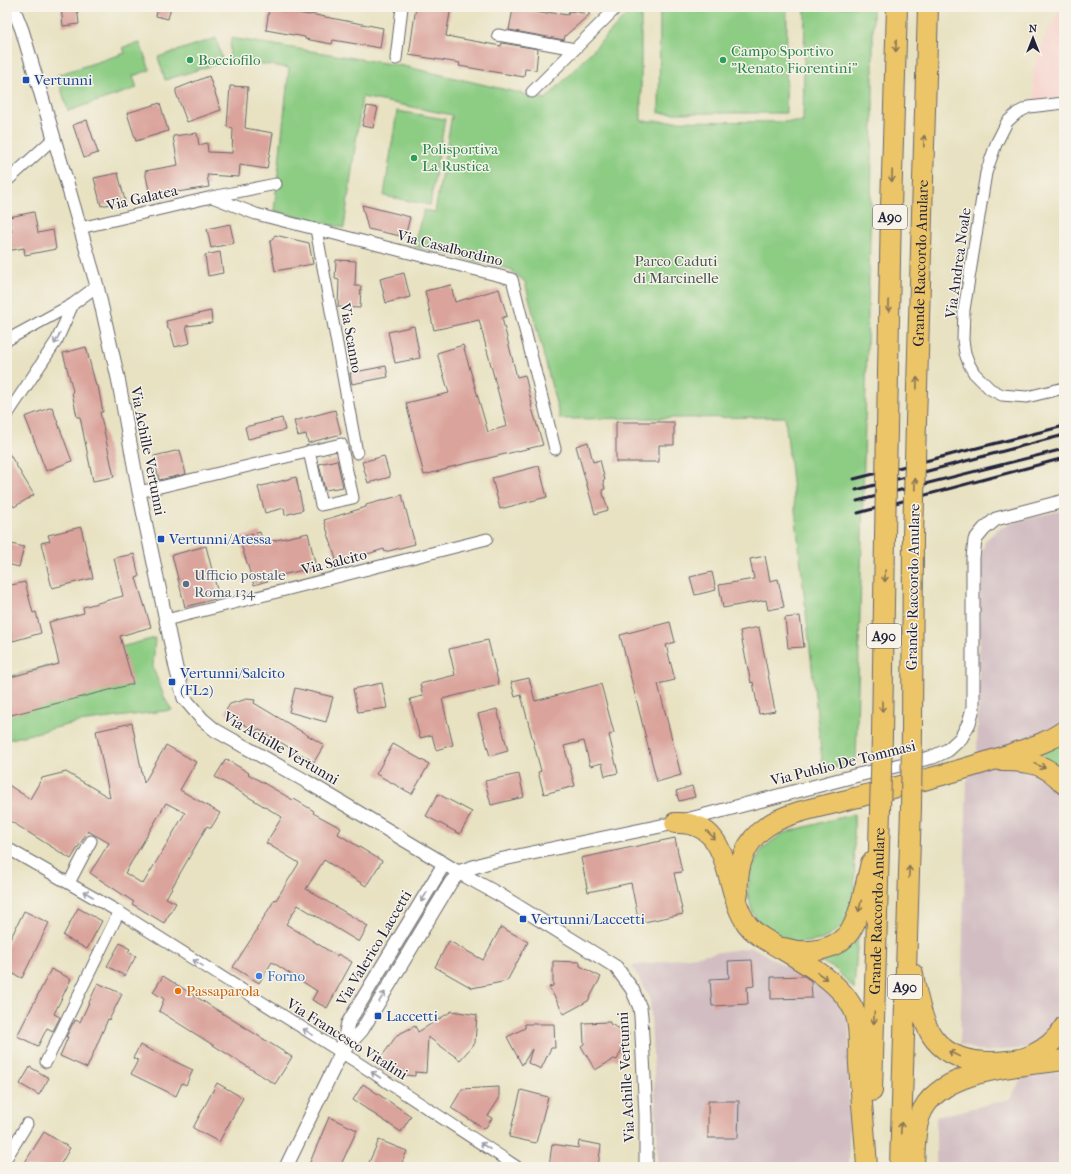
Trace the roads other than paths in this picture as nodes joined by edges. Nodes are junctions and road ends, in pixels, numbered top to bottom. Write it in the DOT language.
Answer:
graph roads {
  1 [pos="13,7"];
  2 [pos="402,7"];
  3 [pos="617,7"];
  4 [pos="897,7"];
  5 [pos="928,7"];
  6 [pos="498,35"];
  7 [pos="575,49"];
  8 [pos="396,59"];
  9 [pos="532,92"];
  10 [pos="1064,103"];
  11 [pos="54,138"];
  12 [pos="7,181"];
  13 [pos="276,184"];
  14 [pos="212,197"];
  15 [pos="80,228"];
  16 [pos="316,229"];
  17 [pos="97,286"];
  18 [pos="73,304"];
  19 [pos="7,340"];
  20 [pos="1064,388"];
  21 [pos="7,414"];
  22 [pos="555,449"];
  23 [pos="309,451"];
  24 [pos="357,453"];
  25 [pos="140,492"];
  26 [pos="1064,501"];
  27 [pos="1041,507"];
  28 [pos="1064,513"];
  29 [pos="487,539"];
  30 [pos="166,620"];
  31 [pos="1064,731"];
  32 [pos="988,762"];
  33 [pos="1064,784"];
  34 [pos="880,819"];
  35 [pos="675,823"];
  36 [pos="91,840"];
  37 [pos="7,848"];
  38 [pos="444,864"];
  39 [pos="458,872"];
  40 [pos="69,883"];
  41 [pos="908,903"];
  42 [pos="119,912"];
  43 [pos="741,912"];
  44 [pos="407,925"];
  45 [pos="420,933"];
  46 [pos="778,947"];
  47 [pos="348,1023"];
  48 [pos="1064,1027"];
  49 [pos="362,1030"];
  50 [pos="341,1053"];
  51 [pos="1064,1060"];
  52 [pos="46,1062"];
  53 [pos="27,1124"];
  54 [pos="7,1157"];
  55 [pos="286,1167"];
  56 [pos="518,1167"];
  57 [pos="646,1167"];
  58 [pos="869,1167"];
  59 [pos="900,1167"];
  60 [pos="914,1167"];
  1 -- 11 [label="street, Via Achille Vertunni"];
  2 -- 8 [label="street"];
  3 -- 7 [label="street"];
  4 -- 34 [label="highway, Grande Raccordo Anulare / A90, one-way, bridge"];
  41 -- 5 [label="highway, Grande Raccordo Anulare / A90, one-way, bridge"];
  6 -- 7 [label="street"];
  7 -- 9 [label="street"];
  10 -- 20 [label="street, Via Andrea Noale"];
  11 -- 12 [label="street"];
  11 -- 15 [label="street, Via Achille Vertunni"];
  13 -- 14 [label="street, Via Galatea"];
  14 -- 15 [label="street, Via Galatea"];
  14 -- 16 [label="street, Via Casalbordino"];
  15 -- 17 [label="street, Via Achille Vertunni"];
  16 -- 22 [label="street, Via Casalbordino"];
  16 -- 24 [label="street, Via Scanno"];
  17 -- 18 [label="street"];
  17 -- 25 [label="street, Via Achille Vertunni"];
  18 -- 19 [label="street"];
  18 -- 21 [label="street, one-way"];
  23 -- 23 [label="street"];
  23 -- 25 [label="street"];
  25 -- 30 [label="street, Via Achille Vertunni"];
  26 -- 27 [label="street, Via Publio De Tommasi"];
  27 -- 28 [label="street"];
  27 -- 35 [label="street, Via Publio De Tommasi"];
  29 -- 30 [label="street, Via Salcito"];
  30 -- 38 [label="street, Via Achille Vertunni"];
  31 -- 32 [label="highway"];
  32 -- 33 [label="highway, one-way"];
  32 -- 43 [label="highway"];
  34 -- 46 [label="highway, one-way"];
  34 -- 58 [label="highway, Grande Raccordo Anulare / A90, one-way"];
  35 -- 39 [label="street, Via Publio De Tommasi"];
  35 -- 43 [label="highway, one-way"];
  36 -- 40 [label="street"];
  37 -- 40 [label="street, Via Francesco Vitalini"];
  38 -- 39 [label="street, Via Achille Vertunni"];
  38 -- 44 [label="street, Via Valerico Laccetti, one-way"];
  39 -- 45 [label="street, Via Valerico Laccetti"];
  39 -- 57 [label="street, Via Achille Vertunni"];
  42 -- 40 [label="street, Via Francesco Vitalini, one-way"];
  48 -- 41 [label="highway, one-way"];
  59 -- 41 [label="highway, Grande Raccordo Anulare / A90, one-way"];
  50 -- 42 [label="street, Via Francesco Vitalini, one-way"];
  42 -- 52 [label="street"];
  43 -- 46 [label="highway"];
  44 -- 45 [label="street"];
  44 -- 47 [label="street, Via Valerico Laccetti"];
  49 -- 45 [label="street, Via Valerico Laccetti, one-way"];
  46 -- 58 [label="highway, one-way"];
  47 -- 49 [label="street"];
  47 -- 50 [label="street, Via Valerico Laccetti"];
  49 -- 50 [label="street, Via Valerico Laccetti"];
  50 -- 55 [label="street, Via Valerico Laccetti"];
  56 -- 50 [label="street, Via Francesco Vitalini, one-way"];
  51 -- 60 [label="highway"];
  53 -- 54 [label="street"];
}
